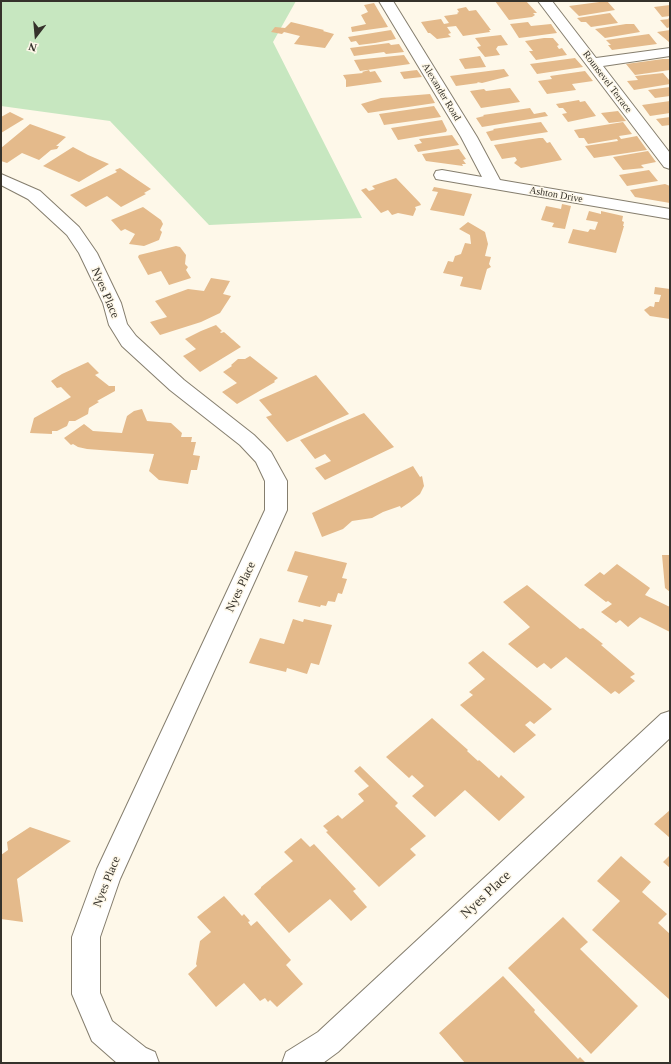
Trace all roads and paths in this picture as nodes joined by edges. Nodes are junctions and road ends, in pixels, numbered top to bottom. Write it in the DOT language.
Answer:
graph roads {
  1 [pos="386,1"];
  2 [pos="545,1"];
  3 [pos="670,52"];
  4 [pos="593,63"];
  5 [pos="670,164"];
  6 [pos="442,175"];
  7 [pos="1,179"];
  8 [pos="494,184"];
  9 [pos="670,214"];
  10 [pos="670,722"];
  11 [pos="144,1063"];
  12 [pos="297,1063"];
  1 -- 8 [label="street, Alexander Road"];
  2 -- 4 [label="street, Rounsevel Terrace"];
  3 -- 4 [label="street"];
  4 -- 5 [label="street, Rounsevel Terrace"];
  6 -- 8 [label="street, Ashton Drive"];
  7 -- 11 [label="street, Nyes Place"];
  8 -- 9 [label="street, Ashton Drive"];
  10 -- 12 [label="street, Nyes Place"];
}
